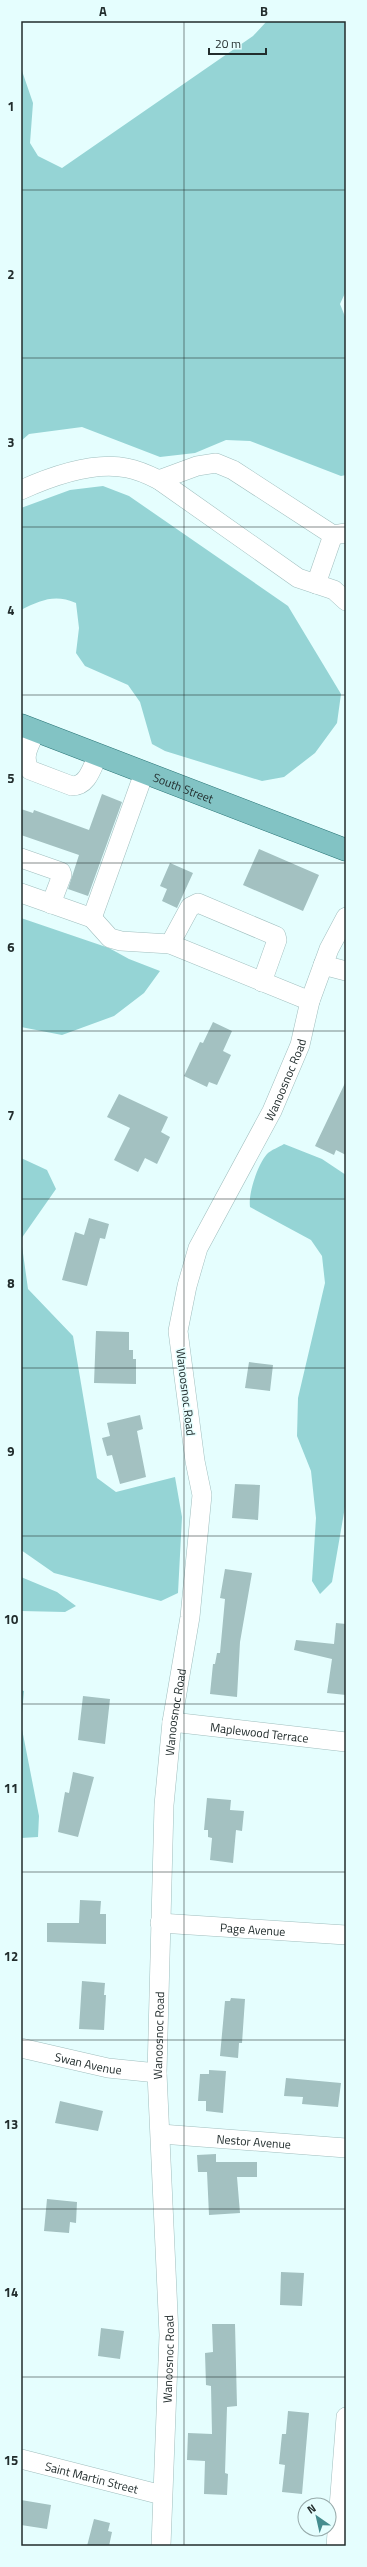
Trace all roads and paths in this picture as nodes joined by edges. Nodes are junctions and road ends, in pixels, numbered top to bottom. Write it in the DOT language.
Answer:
graph roads {
  1 [pos="159,480"];
  2 [pos="21,490"];
  3 [pos="339,534"];
  4 [pos="316,584"];
  5 [pos="346,601"];
  6 [pos="28,728"];
  7 [pos="98,755"];
  8 [pos="144,773"];
  9 [pos="346,850"];
  10 [pos="21,858"];
  11 [pos="21,893"];
  12 [pos="51,904"];
  13 [pos="346,917"];
  14 [pos="92,918"];
  15 [pos="170,944"];
  16 [pos="323,965"];
  17 [pos="346,971"];
  18 [pos="262,982"];
  19 [pos="310,1001"];
  20 [pos="172,1722"];
  21 [pos="346,1742"];
  22 [pos="160,1923"];
  23 [pos="346,1935"];
  24 [pos="21,2048"];
  25 [pos="157,2073"];
  26 [pos="161,2134"];
  27 [pos="346,2148"];
  28 [pos="346,2417"];
  29 [pos="21,2458"];
  30 [pos="162,2494"];
  31 [pos="161,2546"];
  32 [pos="336,2546"];
  1 -- 2 [label="street"];
  1 -- 3 [label="street"];
  1 -- 4 [label="street"];
  3 -- 4 [label="street"];
  4 -- 5 [label="street"];
  6 -- 7 [label="main road, South Street"];
  6 -- 7 [label="street"];
  7 -- 8 [label="main road, South Street"];
  8 -- 9 [label="main road, South Street"];
  8 -- 14 [label="street"];
  10 -- 12 [label="street"];
  11 -- 12 [label="street"];
  12 -- 14 [label="street"];
  13 -- 16 [label="street, Wanoosnoc Road"];
  14 -- 15 [label="street"];
  15 -- 18 [label="street"];
  15 -- 18 [label="street"];
  16 -- 17 [label="street"];
  16 -- 19 [label="street, Wanoosnoc Road"];
  18 -- 19 [label="street"];
  19 -- 20 [label="street, Wanoosnoc Road"];
  20 -- 21 [label="street, Maplewood Terrace"];
  20 -- 22 [label="street, Wanoosnoc Road"];
  22 -- 23 [label="street, Page Avenue"];
  22 -- 25 [label="street, Wanoosnoc Road"];
  24 -- 25 [label="street, Swan Avenue"];
  25 -- 26 [label="street, Wanoosnoc Road"];
  26 -- 27 [label="street, Nestor Avenue"];
  26 -- 30 [label="street, Wanoosnoc Road"];
  28 -- 32 [label="street"];
  29 -- 30 [label="street, Saint Martin Street"];
  30 -- 31 [label="street, Wanoosnoc Road"];
}
